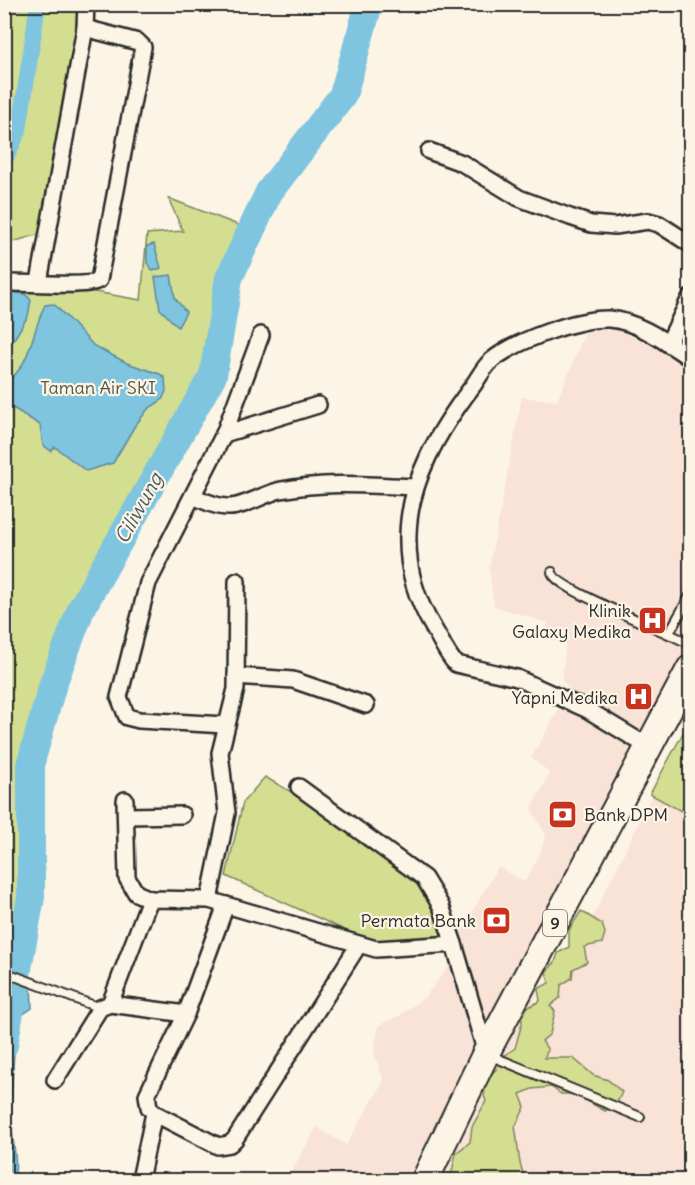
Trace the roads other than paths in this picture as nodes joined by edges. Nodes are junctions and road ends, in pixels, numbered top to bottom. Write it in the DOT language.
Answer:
graph roads {
  1 [pos="86,4"];
  2 [pos="85,28"];
  3 [pos="429,151"];
  4 [pos="690,244"];
  5 [pos="39,282"];
  6 [pos="4,284"];
  7 [pos="690,298"];
  8 [pos="261,335"];
  9 [pos="668,344"];
  10 [pos="690,358"];
  11 [pos="318,405"];
  12 [pos="224,434"];
  13 [pos="416,487"];
  14 [pos="193,496"];
  15 [pos="552,572"];
  16 [pos="237,581"];
  17 [pos="690,596"];
  18 [pos="669,633"];
  19 [pos="690,644"];
  20 [pos="690,669"];
  21 [pos="236,676"];
  22 [pos="366,705"];
  23 [pos="225,725"];
  24 [pos="647,746"];
  25 [pos="299,786"];
  26 [pos="182,815"];
  27 [pos="150,899"];
  28 [pos="209,900"];
  29 [pos="226,904"];
  30 [pos="454,944"];
  31 [pos="358,945"];
  32 [pos="4,972"];
  33 [pos="105,1006"];
  34 [pos="186,1014"];
  35 [pos="486,1053"];
  36 [pos="55,1080"];
  37 [pos="154,1113"];
  38 [pos="640,1117"];
  39 [pos="140,1180"];
  40 [pos="426,1180"];
  1 -- 2 [label="street"];
  2 -- 5 [label="street"];
  2 -- 5 [label="street"];
  3 -- 4 [label="street"];
  5 -- 6 [label="street"];
  7 -- 9 [label="street"];
  8 -- 12 [label="street"];
  9 -- 10 [label="street"];
  9 -- 13 [label="street"];
  11 -- 12 [label="street"];
  12 -- 14 [label="street"];
  13 -- 14 [label="street"];
  13 -- 24 [label="street"];
  14 -- 23 [label="street"];
  15 -- 18 [label="lane"];
  16 -- 21 [label="street"];
  17 -- 18 [label="lane"];
  18 -- 19 [label="lane"];
  20 -- 24 [label="highway, 9"];
  21 -- 22 [label="street"];
  21 -- 23 [label="street"];
  23 -- 28 [label="street"];
  24 -- 35 [label="highway, 9"];
  25 -- 30 [label="street"];
  26 -- 27 [label="street"];
  27 -- 28 [label="street"];
  27 -- 33 [label="street"];
  28 -- 29 [label="street"];
  29 -- 31 [label="street"];
  29 -- 34 [label="street"];
  30 -- 31 [label="street"];
  30 -- 35 [label="street"];
  31 -- 37 [label="street"];
  32 -- 33 [label="lane"];
  33 -- 34 [label="street"];
  33 -- 36 [label="street"];
  34 -- 37 [label="street"];
  35 -- 38 [label="lane"];
  35 -- 40 [label="highway, 9"];
  37 -- 39 [label="street"];
}
